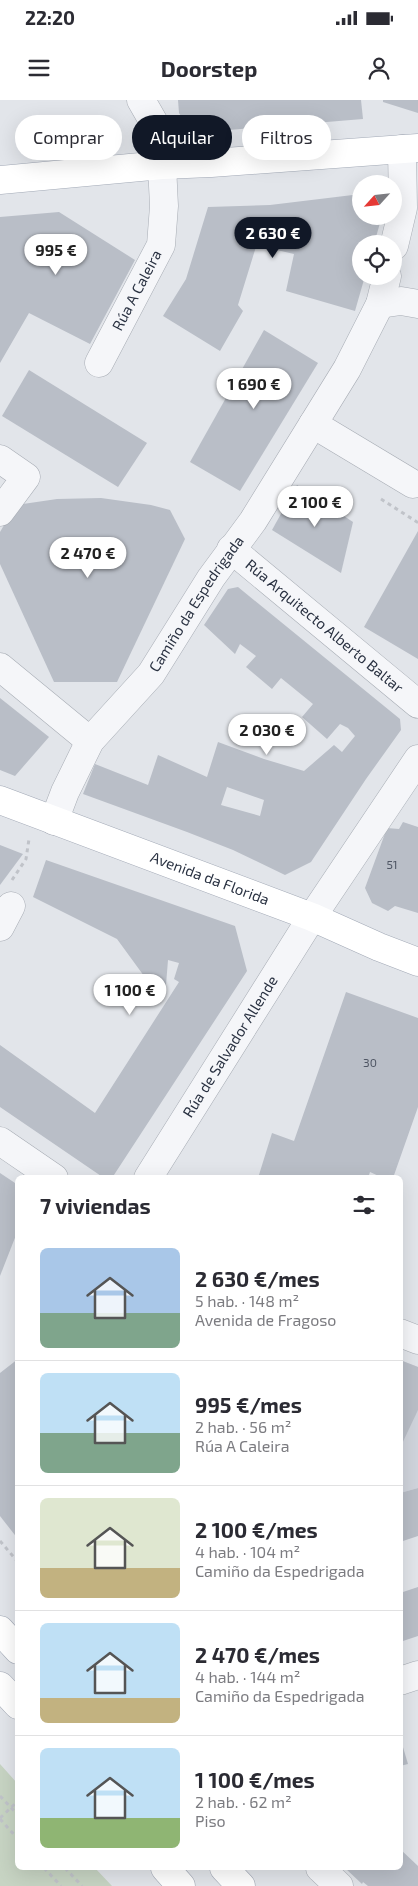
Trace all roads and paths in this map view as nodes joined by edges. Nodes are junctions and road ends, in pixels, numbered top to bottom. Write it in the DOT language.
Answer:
graph roads {
  1 [pos="141,100"];
  2 [pos="410,148"];
  3 [pos="162,165"];
  4 [pos="0,180"];
  5 [pos="397,235"];
  6 [pos="385,285"];
  7 [pos="380,304"];
  8 [pos="418,304"];
  9 [pos="99,363"];
  10 [pos="313,424"];
  11 [pos="0,459"];
  12 [pos="412,484"];
  13 [pos="0,512"];
  14 [pos="231,549"];
  15 [pos="0,668"];
  16 [pos="418,704"];
  17 [pos="90,741"];
  18 [pos="418,759"];
  19 [pos="0,800"];
  20 [pos="47,818"];
  21 [pos="8,905"];
  22 [pos="312,917"];
  23 [pos="418,962"];
  24 [pos="0,1141"];
  25 [pos="50,1175"];
  26 [pos="150,1175"];
  27 [pos="403,1334"];
  28 [pos="418,1340"];
  29 [pos="0,1540"];
  30 [pos="15,1558"];
  31 [pos="0,1630"];
  32 [pos="15,1647"];
  33 [pos="418,1675"];
  34 [pos="403,1679"];
  35 [pos="0,1686"];
  36 [pos="15,1702"];
  37 [pos="0,1796"];
  38 [pos="15,1805"];
  39 [pos="11,1808"];
  40 [pos="15,1812"];
  41 [pos="0,1819"];
  42 [pos="15,1835"];
  43 [pos="46,1870"];
  44 [pos="67,1870"];
  45 [pos="167,1870"];
  46 [pos="226,1870"];
  47 [pos="322,1870"];
  48 [pos="61,1886"];
  49 [pos="82,1886"];
  50 [pos="181,1886"];
  51 [pos="241,1886"];
  52 [pos="339,1886"];
  1 -- 3 [label="street, Rúa A Caleira"];
  2 -- 3 [label="main road"];
  2 -- 5 [label="street"];
  3 -- 4 [label="main road"];
  3 -- 9 [label="street, Rúa A Caleira"];
  6 -- 7 [label="street, Camiño da Espedrigada"];
  7 -- 8 [label="street"];
  7 -- 10 [label="street, Camiño da Espedrigada"];
  10 -- 12 [label="street"];
  10 -- 14 [label="street, Camiño da Espedrigada"];
  11 -- 13 [label="street"];
  14 -- 16 [label="street, Rúa Arquitecto Alberto Baltar"];
  14 -- 17 [label="street, Camiño da Espedrigada"];
  15 -- 17 [label="street"];
  17 -- 20 [label="street, Camiño da Espedrigada"];
  18 -- 22 [label="street, Rúa de Salvador Allende"];
  19 -- 20 [label="main road, Avenida da Florida"];
  20 -- 21 [label="path"];
  20 -- 22 [label="main road, Avenida da Florida"];
  22 -- 23 [label="main road, Avenida da Florida"];
  22 -- 26 [label="street, Rúa de Salvador Allende"];
  24 -- 25 [label="street"];
  27 -- 28 [label="street"];
  29 -- 30 [label="path"];
  31 -- 32 [label="main road"];
  33 -- 34 [label="street"];
  35 -- 36 [label="main road"];
  37 -- 39 [label="path"];
  38 -- 39 [label="path"];
  39 -- 40 [label="path"];
  39 -- 41 [label="path"];
  41 -- 42 [label="path"];
  43 -- 48 [label="path"];
  44 -- 49 [label="path"];
  45 -- 50 [label="main road"];
  46 -- 51 [label="main road"];
  47 -- 52 [label="street"];
}
